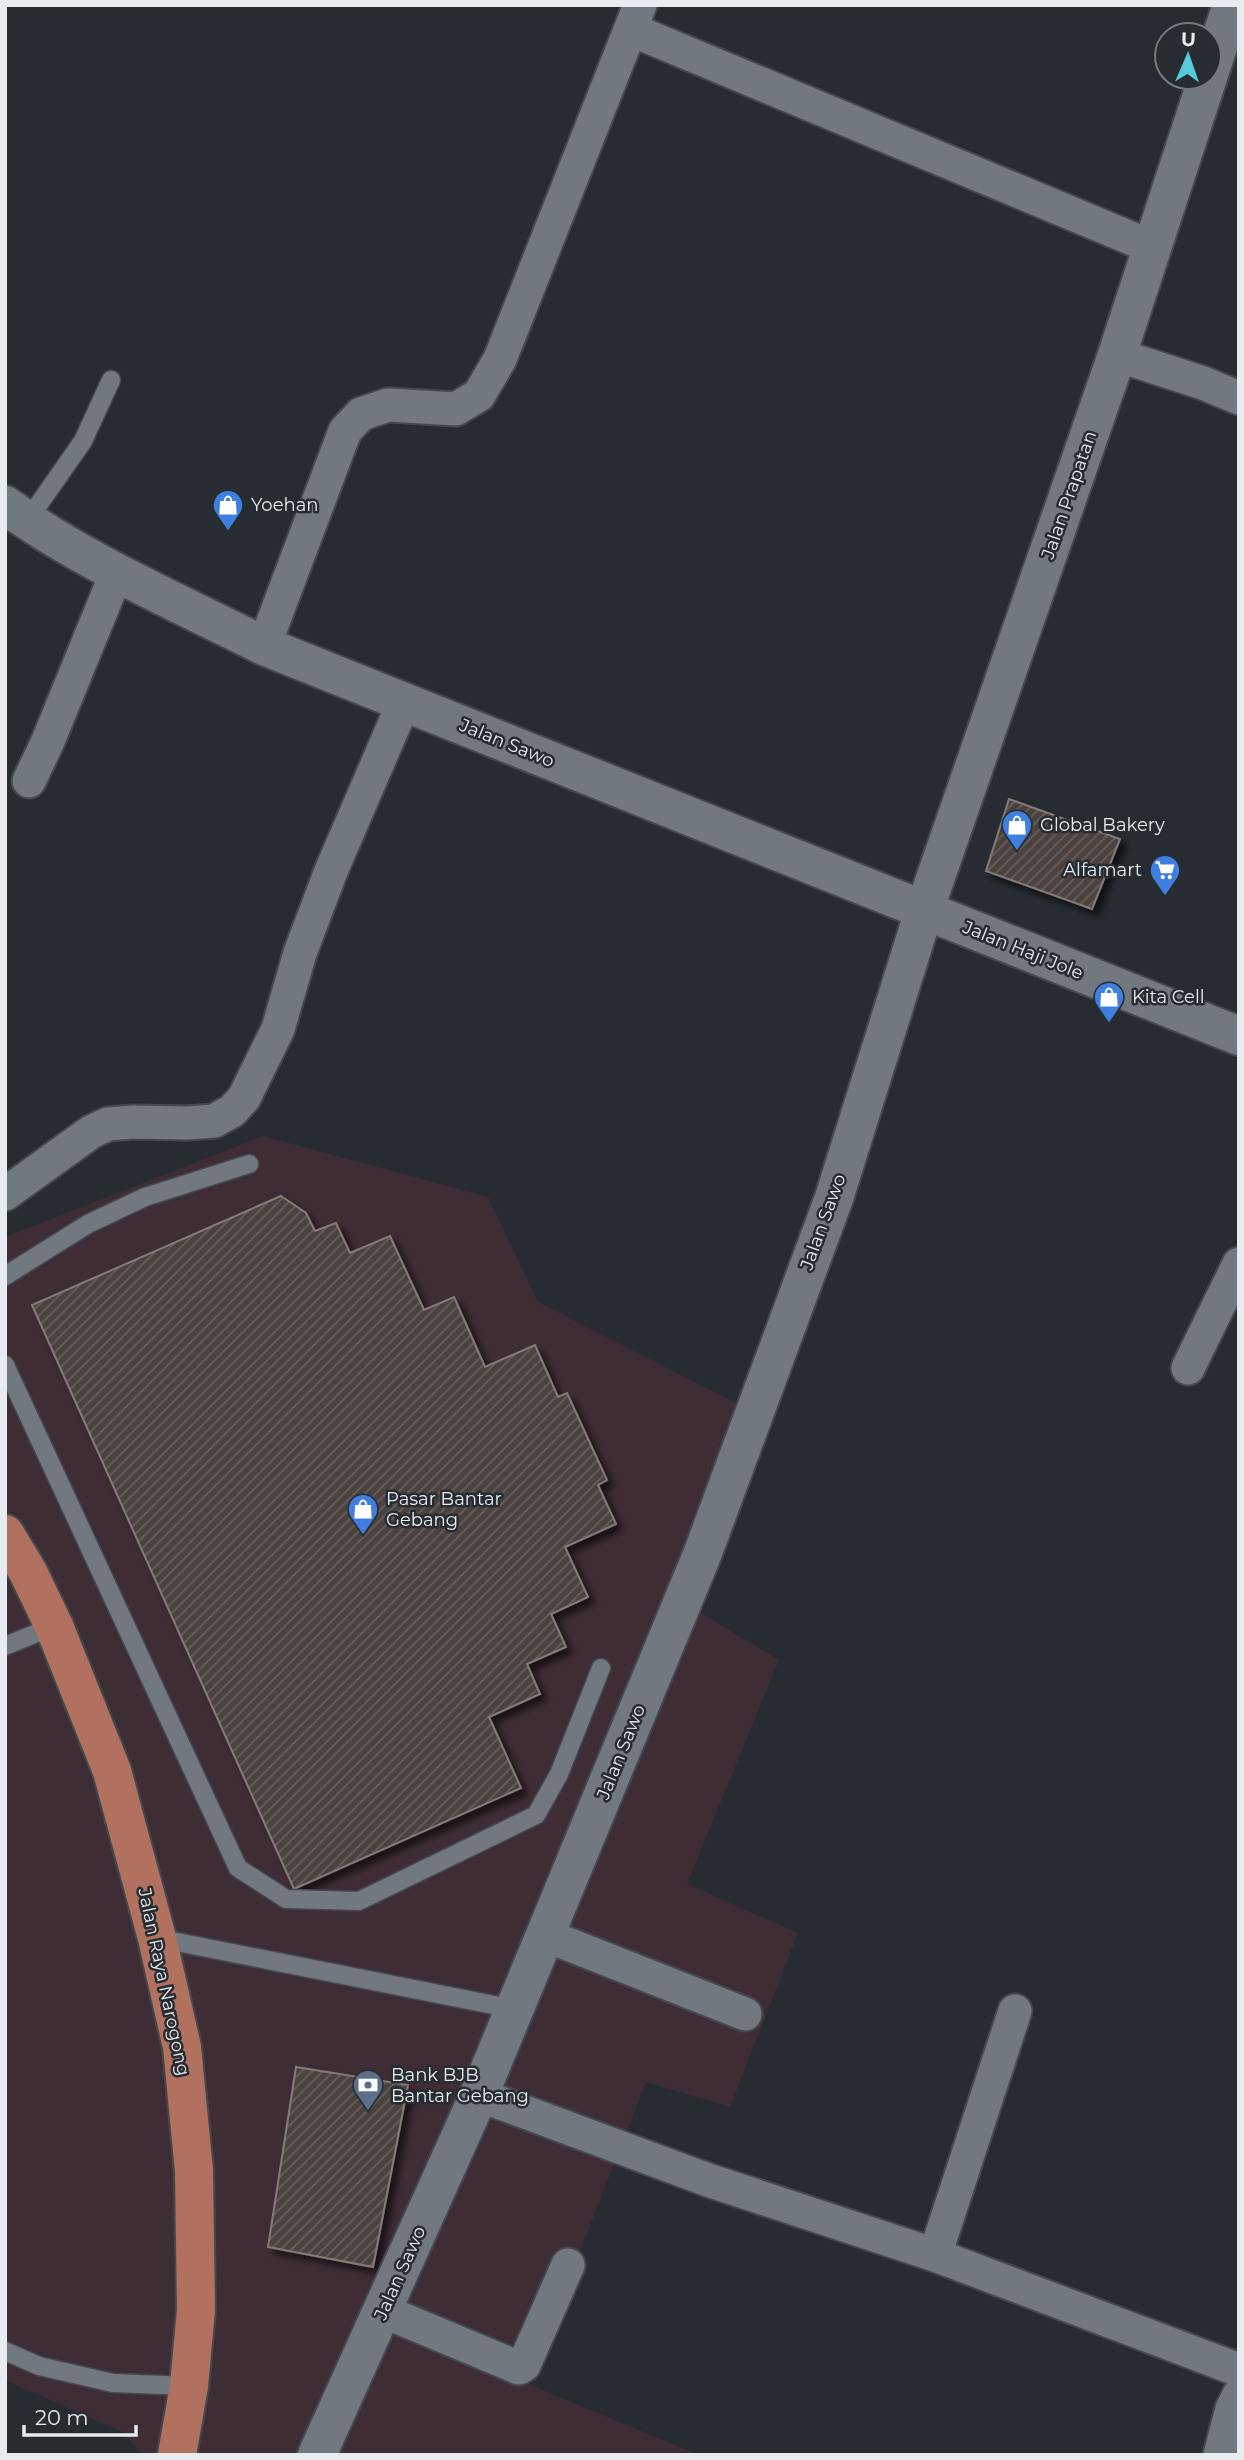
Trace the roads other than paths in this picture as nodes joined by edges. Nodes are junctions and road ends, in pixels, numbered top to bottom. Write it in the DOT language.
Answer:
graph roads {
  1 [pos="1232,5"];
  2 [pos="636,17"];
  3 [pos="1223,31"];
  4 [pos="1203,91"];
  5 [pos="1152,247"];
  6 [pos="1117,355"];
  7 [pos="111,380"];
  8 [pos="1239,398"];
  9 [pos="16,513"];
  10 [pos="117,572"];
  11 [pos="264,646"];
  12 [pos="404,702"];
  13 [pos="29,781"];
  14 [pos="924,911"];
  15 [pos="1239,1036"];
  16 [pos="249,1164"];
  17 [pos="5,1195"];
  18 [pos="1239,1264"];
  19 [pos="5,1276"];
  20 [pos="5,1365"];
  21 [pos="1188,1368"];
  22 [pos="5,1534"];
  23 [pos="54,1626"];
  24 [pos="5,1646"];
  25 [pos="601,1668"];
  26 [pos="545,1935"];
  27 [pos="157,1938"];
  28 [pos="514,2010"];
  29 [pos="1015,2011"];
  30 [pos="745,2014"];
  31 [pos="479,2095"];
  32 [pos="935,2255"];
  33 [pos="568,2265"];
  34 [pos="383,2311"];
  35 [pos="5,2351"];
  36 [pos="1239,2370"];
  37 [pos="189,2386"];
  38 [pos="1239,2395"];
  39 [pos="177,2455"];
  40 [pos="317,2455"];
  41 [pos="1220,2455"];
  1 -- 3 [label="main road, Jalan Prapatan"];
  2 -- 5 [label="street"];
  2 -- 11 [label="street"];
  4 -- 5 [label="main road, Jalan Prapatan"];
  5 -- 6 [label="main road, Jalan Prapatan"];
  6 -- 8 [label="street"];
  6 -- 14 [label="main road, Jalan Prapatan"];
  7 -- 9 [label="lane"];
  9 -- 10 [label="main road, Jalan Sawo"];
  10 -- 11 [label="main road, Jalan Sawo"];
  10 -- 13 [label="street"];
  11 -- 12 [label="main road, Jalan Sawo"];
  12 -- 14 [label="main road, Jalan Sawo"];
  12 -- 17 [label="street"];
  14 -- 15 [label="main road, Jalan Haji Jole"];
  14 -- 26 [label="main road, Jalan Sawo"];
  16 -- 19 [label="lane"];
  18 -- 21 [label="street"];
  20 -- 25 [label="lane"];
  22 -- 23 [label="main road, Jalan Raya Narogong"];
  23 -- 24 [label="lane"];
  23 -- 27 [label="main road, Jalan Raya Narogong"];
  26 -- 28 [label="main road, Jalan Sawo"];
  26 -- 30 [label="street"];
  27 -- 28 [label="lane"];
  27 -- 37 [label="main road, Jalan Raya Narogong"];
  28 -- 31 [label="main road, Jalan Sawo"];
  29 -- 32 [label="street"];
  31 -- 32 [label="street"];
  31 -- 34 [label="main road, Jalan Sawo"];
  32 -- 36 [label="street"];
  33 -- 34 [label="street"];
  34 -- 40 [label="main road, Jalan Sawo"];
  35 -- 37 [label="lane"];
  37 -- 39 [label="main road, Jalan Raya Narogong"];
  38 -- 41 [label="street"];
}
